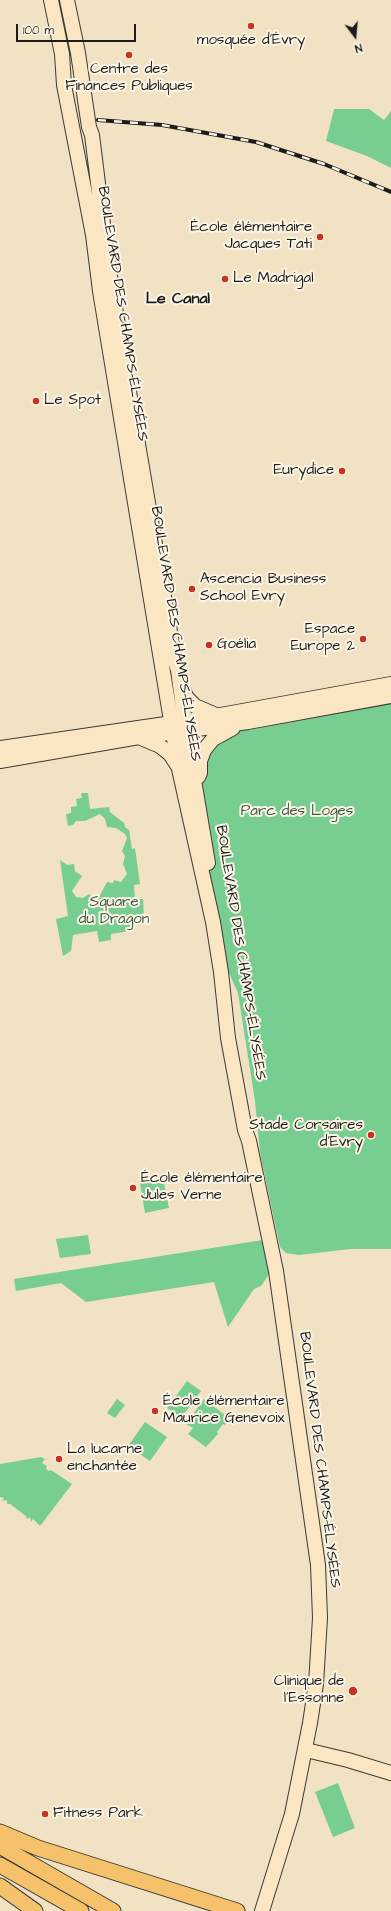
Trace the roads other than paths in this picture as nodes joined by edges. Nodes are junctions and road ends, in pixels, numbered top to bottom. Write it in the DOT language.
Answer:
graph roads {
  1 [pos="51,0"];
  2 [pos="67,0"];
  3 [pos="180,684"];
  4 [pos="391,684"];
  5 [pos="391,696"];
  6 [pos="167,697"];
  7 [pos="216,716"];
  8 [pos="248,722"];
  9 [pos="179,727"];
  10 [pos="141,732"];
  11 [pos="0,748"];
  12 [pos="0,761"];
  13 [pos="179,769"];
  14 [pos="195,782"];
  15 [pos="276,1271"];
  16 [pos="306,1750"];
  17 [pos="391,1773"];
  18 [pos="0,1832"];
  19 [pos="0,1846"];
  20 [pos="0,1865"];
  21 [pos="0,1886"];
  22 [pos="35,1911"];
  23 [pos="81,1911"];
  24 [pos="113,1911"];
  25 [pos="237,1911"];
  26 [pos="262,1911"];
  1 -- 6 [label="main road, BOULEVARD DES CHAMPS-ÉLYSÉES"];
  2 -- 3 [label="main road, BOULEVARD DES CHAMPS-ÉLYSÉES"];
  3 -- 7 [label="main road"];
  3 -- 9 [label="main road, BOULEVARD DES CHAMPS-ÉLYSÉES"];
  4 -- 7 [label="main road"];
  5 -- 8 [label="main road"];
  6 -- 9 [label="main road, BOULEVARD DES CHAMPS-ÉLYSÉES"];
  6 -- 10 [label="main road"];
  7 -- 9 [label="main road"];
  8 -- 9 [label="main road"];
  8 -- 14 [label="main road"];
  9 -- 10 [label="main road"];
  9 -- 13 [label="main road, BOULEVARD DES CHAMPS-ÉLYSÉES"];
  9 -- 14 [label="main road, BOULEVARD DES CHAMPS-ÉLYSÉES"];
  10 -- 11 [label="main road"];
  10 -- 12 [label="main road"];
  10 -- 13 [label="main road"];
  13 -- 15 [label="main road, BOULEVARD DES CHAMPS-ÉLYSÉES"];
  14 -- 15 [label="main road, BOULEVARD DES CHAMPS-ÉLYSÉES"];
  15 -- 16 [label="main road, BOULEVARD DES CHAMPS-ÉLYSÉES"];
  16 -- 17 [label="main road"];
  16 -- 26 [label="main road, BOULEVARD DES CHAMPS-ÉLYSÉES"];
  18 -- 25 [label="main road"];
  19 -- 24 [label="main road"];
  20 -- 23 [label="main road"];
  21 -- 22 [label="main road"];
}
